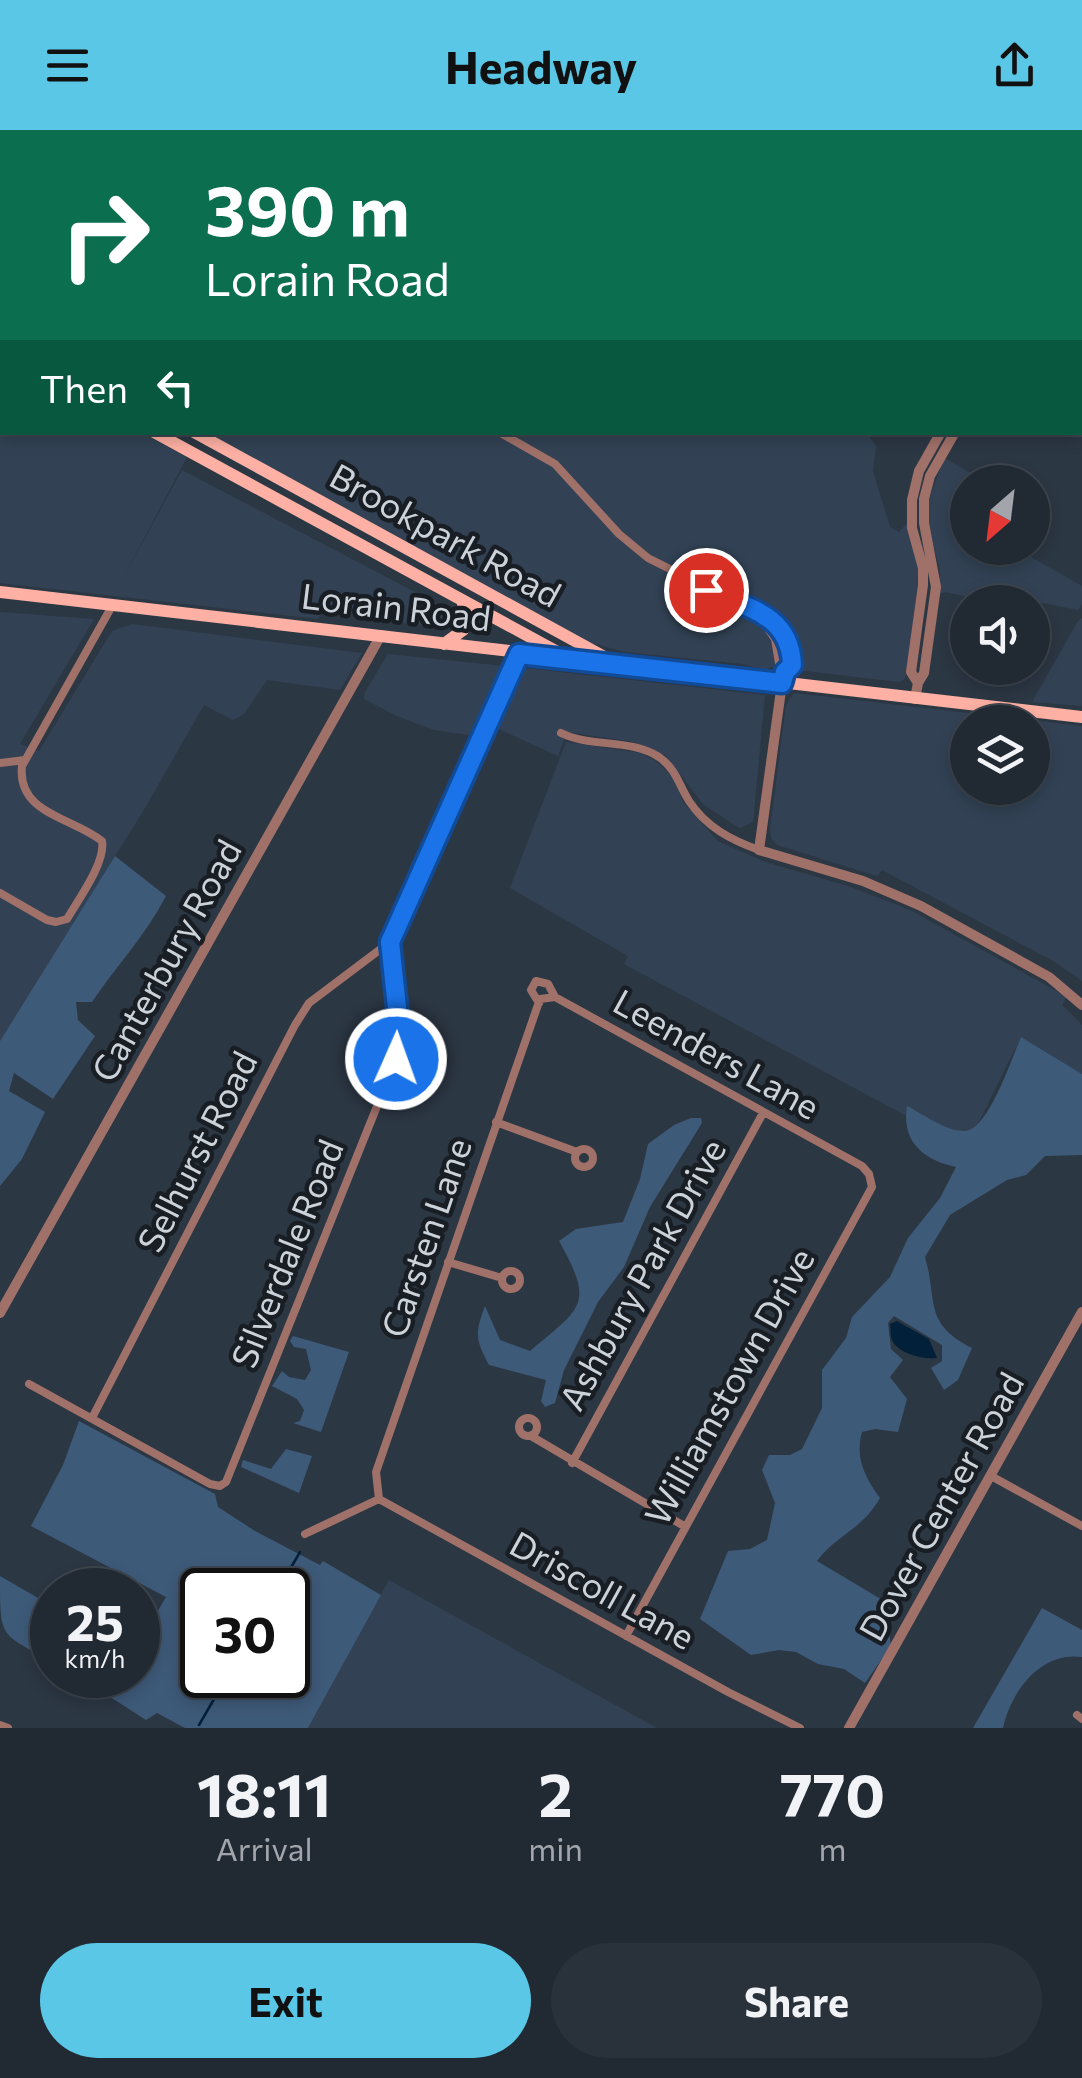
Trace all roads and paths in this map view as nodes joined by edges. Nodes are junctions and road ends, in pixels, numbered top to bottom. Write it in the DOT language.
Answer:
graph roads {
  1 [pos="160,435"];
  2 [pos="199,435"];
  3 [pos="504,435"];
  4 [pos="939,435"];
  5 [pos="953,435"];
  6 [pos="0,592"];
  7 [pos="462,600"];
  8 [pos="113,604"];
  9 [pos="381,635"];
  10 [pos="444,644"];
  11 [pos="519,654"];
  12 [pos="570,658"];
  13 [pos="615,663"];
  14 [pos="784,677"];
  15 [pos="918,683"];
  16 [pos="915,699"];
  17 [pos="1082,717"];
  18 [pos="561,733"];
  19 [pos="26,760"];
  20 [pos="0,764"];
  21 [pos="759,850"];
  22 [pos="0,893"];
  23 [pos="390,942"];
  24 [pos="555,997"];
  25 [pos="541,1000"];
  26 [pos="1082,1006"];
  27 [pos="763,1114"];
  28 [pos="496,1122"];
  29 [pos="577,1152"];
  30 [pos="862,1166"];
  31 [pos="448,1262"];
  32 [pos="502,1278"];
  33 [pos="1082,1312"];
  34 [pos="0,1313"];
  35 [pos="29,1384"];
  36 [pos="92,1418"];
  37 [pos="531,1436"];
  38 [pos="572,1463"];
  39 [pos="991,1476"];
  40 [pos="379,1499"];
  41 [pos="684,1526"];
  42 [pos="1082,1526"];
  43 [pos="305,1534"];
  44 [pos="626,1636"];
  45 [pos="0,1725"];
  46 [pos="8,1728"];
  47 [pos="800,1728"];
  48 [pos="849,1728"];
  1 -- 7 [label="main road, Brookpark Road"];
  2 -- 13 [label="main road, Brookpark Road"];
  3 -- 14 [label="street"];
  4 -- 15 [label="street"];
  5 -- 15 [label="street"];
  6 -- 8 [label="main road, Lorain Road"];
  7 -- 10 [label="main road"];
  7 -- 12 [label="main road, Brookpark Road"];
  8 -- 9 [label="main road, Lorain Road"];
  8 -- 19 [label="street"];
  9 -- 10 [label="main road, Lorain Road"];
  9 -- 34 [label="street, Canterbury Road"];
  10 -- 11 [label="main road, Lorain Road"];
  11 -- 12 [label="main road, Lorain Road"];
  11 -- 23 [label="street"];
  12 -- 13 [label="main road, Lorain Road"];
  13 -- 14 [label="main road, Lorain Road"];
  14 -- 16 [label="main road, Lorain Road"];
  14 -- 21 [label="street"];
  15 -- 16 [label="street"];
  16 -- 17 [label="main road, Lorain Road"];
  18 -- 21 [label="street"];
  19 -- 20 [label="street"];
  19 -- 22 [label="street"];
  21 -- 26 [label="street"];
  23 -- 36 [label="street, Selhurst Road"];
  23 -- 36 [label="street, Silverdale Road"];
  24 -- 25 [label="street"];
  24 -- 25 [label="street"];
  24 -- 27 [label="street, Leenders Lane"];
  25 -- 28 [label="street, Carsten Lane"];
  27 -- 30 [label="street, Leenders Lane"];
  27 -- 38 [label="street, Ashbury Park Drive"];
  28 -- 29 [label="street"];
  28 -- 31 [label="street, Carsten Lane"];
  30 -- 41 [label="street, Williamstown Drive"];
  31 -- 32 [label="street"];
  31 -- 40 [label="street, Carsten Lane"];
  33 -- 39 [label="street, Dover Center Road"];
  35 -- 36 [label="street"];
  37 -- 38 [label="street"];
  38 -- 41 [label="street"];
  39 -- 42 [label="street"];
  39 -- 48 [label="street, Dover Center Road"];
  40 -- 43 [label="street"];
  40 -- 44 [label="street, Driscoll Lane"];
  41 -- 44 [label="street, Williamstown Drive"];
  44 -- 47 [label="street, Driscoll Lane"];
  45 -- 46 [label="street"];
}
